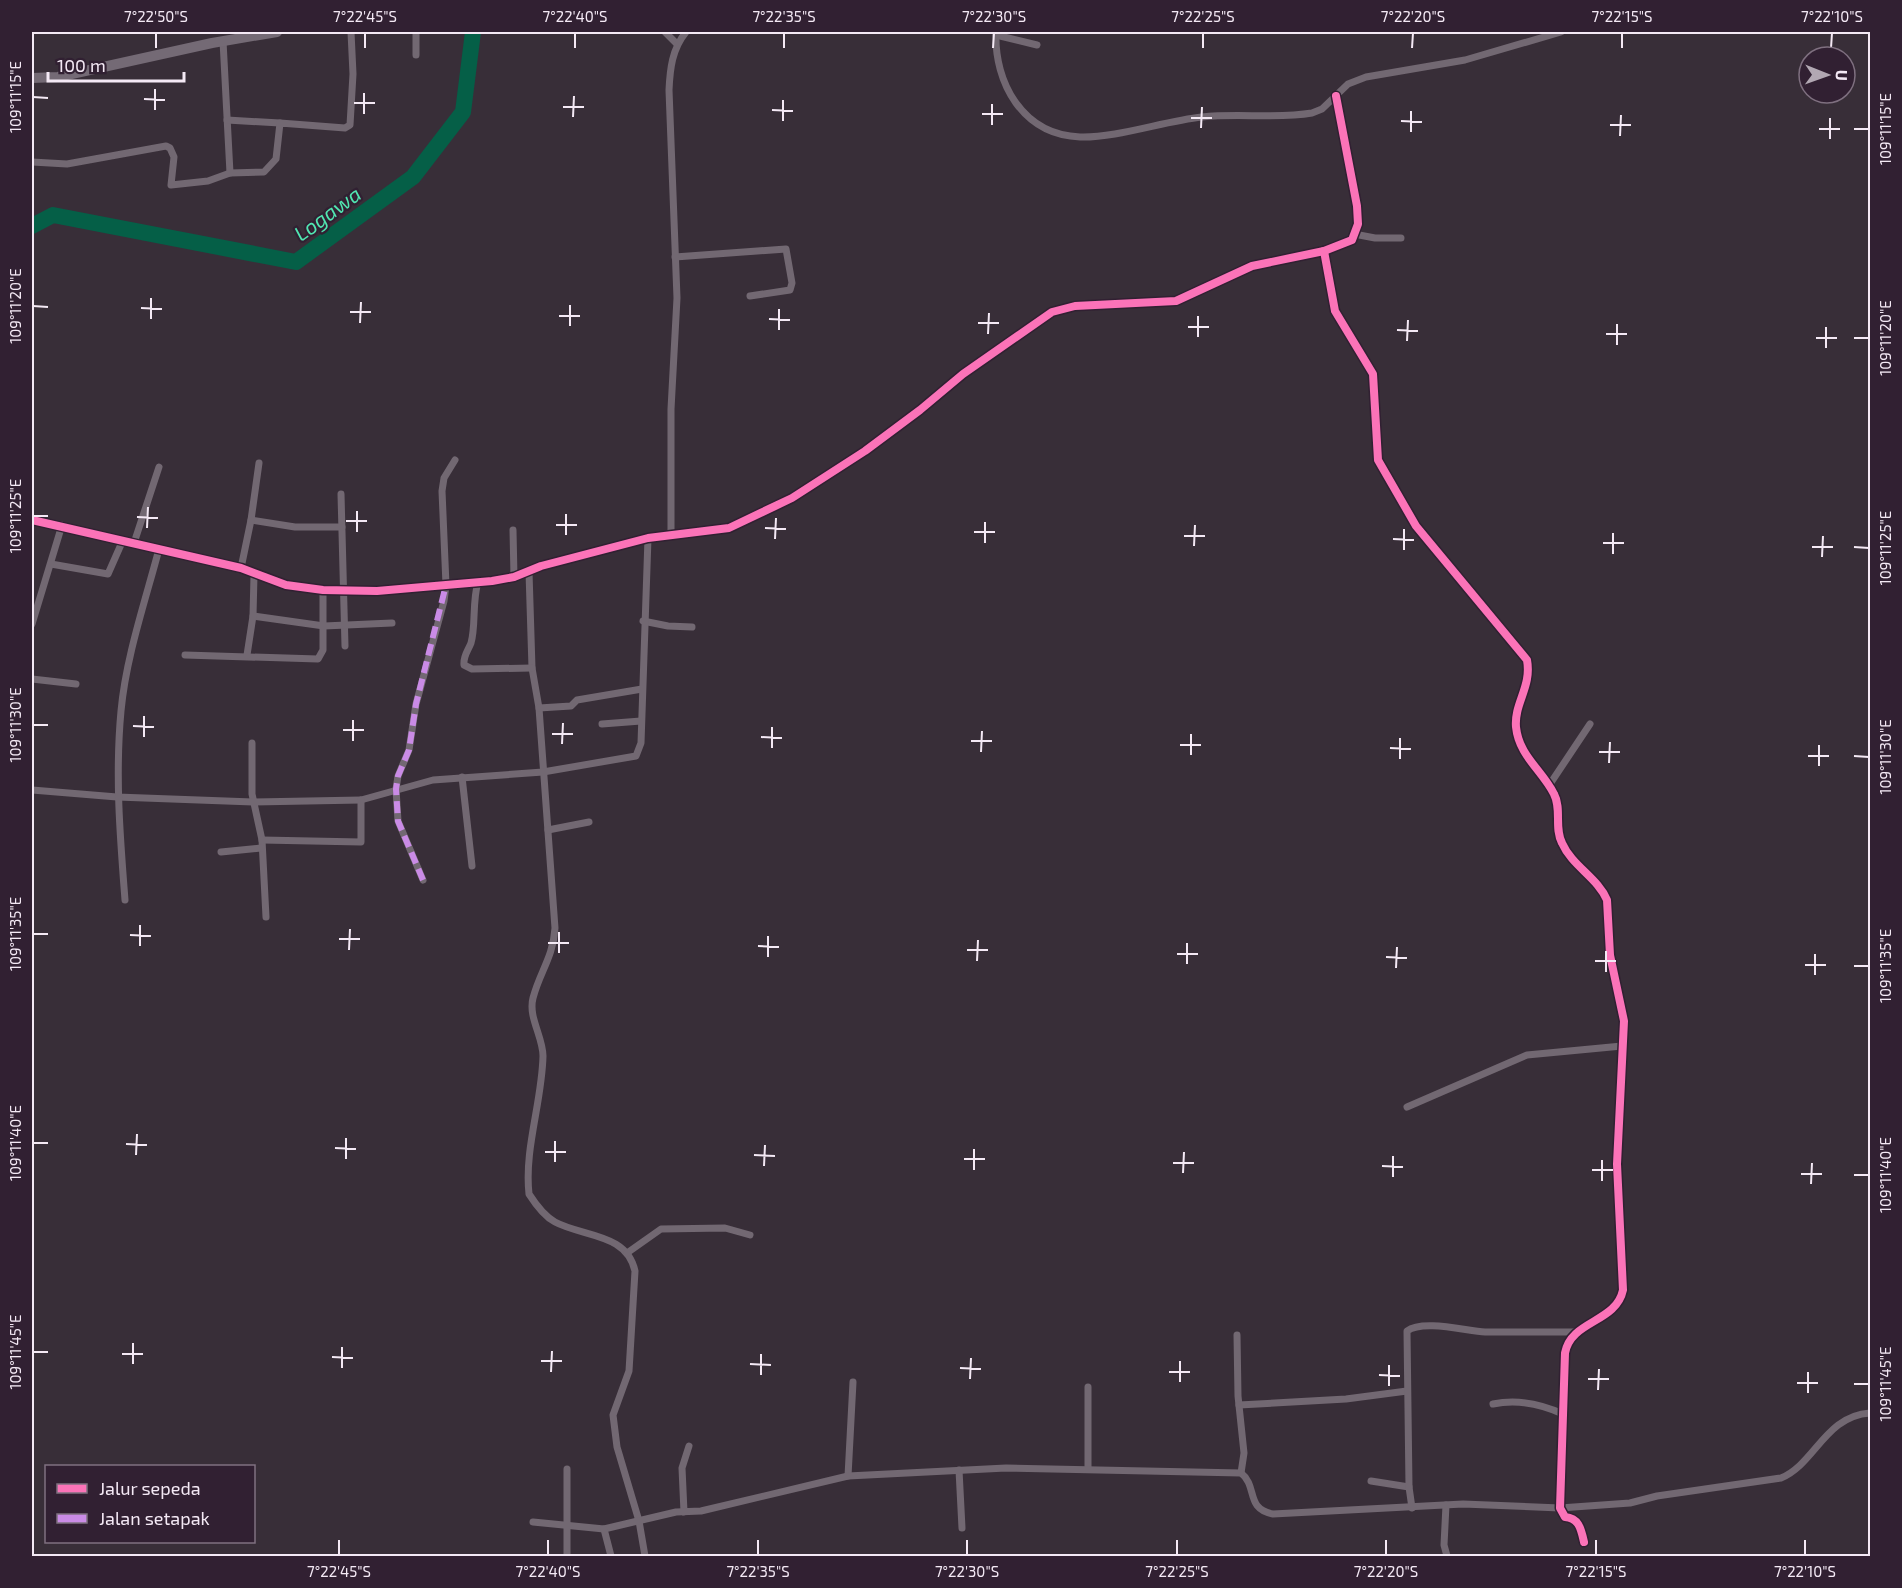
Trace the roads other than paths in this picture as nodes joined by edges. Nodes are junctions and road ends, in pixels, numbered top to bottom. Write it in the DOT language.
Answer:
graph roads {
  1 [pos="277,32"];
  2 [pos="351,32"];
  3 [pos="416,32"];
  4 [pos="665,32"];
  5 [pos="686,32"];
  6 [pos="1561,32"];
  7 [pos="996,33"];
  8 [pos="223,41"];
  9 [pos="677,44"];
  10 [pos="1037,45"];
  11 [pos="416,55"];
  12 [pos="32,78"];
  13 [pos="1336,96"];
  14 [pos="227,120"];
  15 [pos="279,123"];
  16 [pos="32,162"];
  17 [pos="230,173"];
  18 [pos="1354,234"];
  19 [pos="1401,238"];
  20 [pos="1324,251"];
  21 [pos="675,257"];
  22 [pos="750,296"];
  23 [pos="455,460"];
  24 [pos="259,463"];
  25 [pos="159,467"];
  26 [pos="341,494"];
  27 [pos="32,520"];
  28 [pos="251,520"];
  29 [pos="62,525"];
  30 [pos="342,527"];
  31 [pos="513,530"];
  32 [pos="671,535"];
  33 [pos="648,538"];
  34 [pos="123,540"];
  35 [pos="134,543"];
  36 [pos="159,549"];
  37 [pos="51,564"];
  38 [pos="241,568"];
  39 [pos="529,572"];
  40 [pos="254,575"];
  41 [pos="514,577"];
  42 [pos="478,582"];
  43 [pos="446,585"];
  44 [pos="323,590"];
  45 [pos="343,592"];
  46 [pos="253,616"];
  47 [pos="643,621"];
  48 [pos="392,623"];
  49 [pos="32,624"];
  50 [pos="344,624"];
  51 [pos="324,626"];
  52 [pos="692,627"];
  53 [pos="345,646"];
  54 [pos="185,655"];
  55 [pos="247,655"];
  56 [pos="532,668"];
  57 [pos="32,679"];
  58 [pos="76,684"];
  59 [pos="642,688"];
  60 [pos="539,708"];
  61 [pos="641,721"];
  62 [pos="603,724"];
  63 [pos="1590,724"];
  64 [pos="252,743"];
  65 [pos="543,772"];
  66 [pos="462,777"];
  67 [pos="1548,787"];
  68 [pos="396,789"];
  69 [pos="32,790"];
  70 [pos="117,797"];
  71 [pos="361,800"];
  72 [pos="253,802"];
  73 [pos="589,822"];
  74 [pos="548,830"];
  75 [pos="262,840"];
  76 [pos="261,848"];
  77 [pos="221,852"];
  78 [pos="471,866"];
  79 [pos="423,880"];
  80 [pos="125,900"];
  81 [pos="266,917"];
  82 [pos="1622,1047"];
  83 [pos="1407,1107"];
  84 [pos="750,1235"];
  85 [pos="627,1253"];
  86 [pos="1575,1332"];
  87 [pos="1237,1335"];
  88 [pos="853,1382"];
  89 [pos="1088,1387"];
  90 [pos="1407,1391"];
  91 [pos="1493,1404"];
  92 [pos="1239,1405"];
  93 [pos="1870,1413"];
  94 [pos="1563,1414"];
  95 [pos="689,1446"];
  96 [pos="1088,1468"];
  97 [pos="567,1469"];
  98 [pos="959,1470"];
  99 [pos="1241,1473"];
  100 [pos="848,1476"];
  101 [pos="1371,1481"];
  102 [pos="1409,1487"];
  103 [pos="1446,1505"];
  104 [pos="1412,1508"];
  105 [pos="1560,1508"];
  106 [pos="684,1512"];
  107 [pos="639,1521"];
  108 [pos="533,1522"];
  109 [pos="567,1525"];
  110 [pos="962,1528"];
  111 [pos="603,1529"];
  112 [pos="1584,1542"];
  113 [pos="567,1557"];
  114 [pos="611,1557"];
  115 [pos="645,1557"];
  116 [pos="1446,1557"];
  1 -- 8 [label="main road"];
  2 -- 15 [label="street"];
  3 -- 11 [label="street"];
  4 -- 9 [label="street"];
  5 -- 9 [label="street"];
  6 -- 13 [label="street"];
  7 -- 10 [label="street"];
  7 -- 13 [label="street"];
  8 -- 12 [label="main road"];
  8 -- 14 [label="street"];
  9 -- 21 [label="street"];
  13 -- 18 [label="street"];
  14 -- 15 [label="street"];
  14 -- 17 [label="street"];
  15 -- 17 [label="street"];
  16 -- 17 [label="street"];
  18 -- 19 [label="street"];
  18 -- 20 [label="street"];
  20 -- 32 [label="street"];
  20 -- 67 [label="street"];
  21 -- 22 [label="street"];
  21 -- 32 [label="street"];
  23 -- 43 [label="street"];
  24 -- 28 [label="street"];
  25 -- 35 [label="street"];
  26 -- 30 [label="street"];
  27 -- 29 [label="street"];
  28 -- 30 [label="street"];
  28 -- 38 [label="street"];
  29 -- 34 [label="street"];
  29 -- 37 [label="street"];
  30 -- 45 [label="street"];
  31 -- 41 [label="street"];
  32 -- 33 [label="street"];
  33 -- 39 [label="street"];
  33 -- 47 [label="street"];
  34 -- 35 [label="street"];
  34 -- 37 [label="street"];
  35 -- 36 [label="street"];
  36 -- 38 [label="street"];
  36 -- 70 [label="street"];
  37 -- 49 [label="street"];
  38 -- 40 [label="street"];
  39 -- 41 [label="street"];
  39 -- 56 [label="street"];
  40 -- 44 [label="street"];
  40 -- 46 [label="street"];
  41 -- 42 [label="street"];
  42 -- 43 [label="street"];
  42 -- 56 [label="street"];
  43 -- 45 [label="street"];
  43 -- 68 [label="street"];
  44 -- 45 [label="street"];
  44 -- 51 [label="street"];
  45 -- 50 [label="street"];
  46 -- 51 [label="street"];
  46 -- 55 [label="street"];
  47 -- 52 [label="street"];
  47 -- 59 [label="street"];
  48 -- 50 [label="street"];
  50 -- 51 [label="street"];
  50 -- 53 [label="street"];
  51 -- 55 [label="street"];
  54 -- 55 [label="street"];
  56 -- 60 [label="street"];
  57 -- 58 [label="street"];
  59 -- 60 [label="street"];
  59 -- 61 [label="street"];
  60 -- 65 [label="street"];
  61 -- 62 [label="street"];
  61 -- 65 [label="street"];
  63 -- 67 [label="street"];
  64 -- 72 [label="street"];
  65 -- 66 [label="street"];
  65 -- 74 [label="street"];
  66 -- 68 [label="street"];
  66 -- 78 [label="street"];
  67 -- 82 [label="street"];
  68 -- 71 [label="street"];
  68 -- 79 [label="street"];
  69 -- 70 [label="street"];
  70 -- 72 [label="street"];
  70 -- 80 [label="street"];
  71 -- 72 [label="street"];
  71 -- 75 [label="street"];
  72 -- 75 [label="street"];
  73 -- 74 [label="street"];
  74 -- 85 [label="street"];
  75 -- 76 [label="street"];
  76 -- 77 [label="street"];
  76 -- 81 [label="street"];
  82 -- 83 [label="street"];
  82 -- 86 [label="street"];
  84 -- 85 [label="street"];
  85 -- 107 [label="street"];
  86 -- 90 [label="street"];
  86 -- 94 [label="street"];
  87 -- 92 [label="street"];
  88 -- 100 [label="street"];
  89 -- 96 [label="street"];
  90 -- 92 [label="street"];
  90 -- 102 [label="street"];
  91 -- 94 [label="street"];
  92 -- 99 [label="street"];
  93 -- 105 [label="street"];
  94 -- 105 [label="street"];
  95 -- 106 [label="street"];
  96 -- 98 [label="street"];
  96 -- 99 [label="street"];
  97 -- 109 [label="street"];
  98 -- 100 [label="street"];
  98 -- 110 [label="street"];
  99 -- 104 [label="street"];
  100 -- 106 [label="street"];
  101 -- 102 [label="street"];
  102 -- 104 [label="street"];
  103 -- 104 [label="street"];
  103 -- 105 [label="street"];
  103 -- 116 [label="street"];
  105 -- 112 [label="street"];
  106 -- 107 [label="street"];
  107 -- 111 [label="street"];
  107 -- 115 [label="street"];
  108 -- 109 [label="street"];
  109 -- 111 [label="street"];
  109 -- 113 [label="street"];
  111 -- 114 [label="street"];
}
